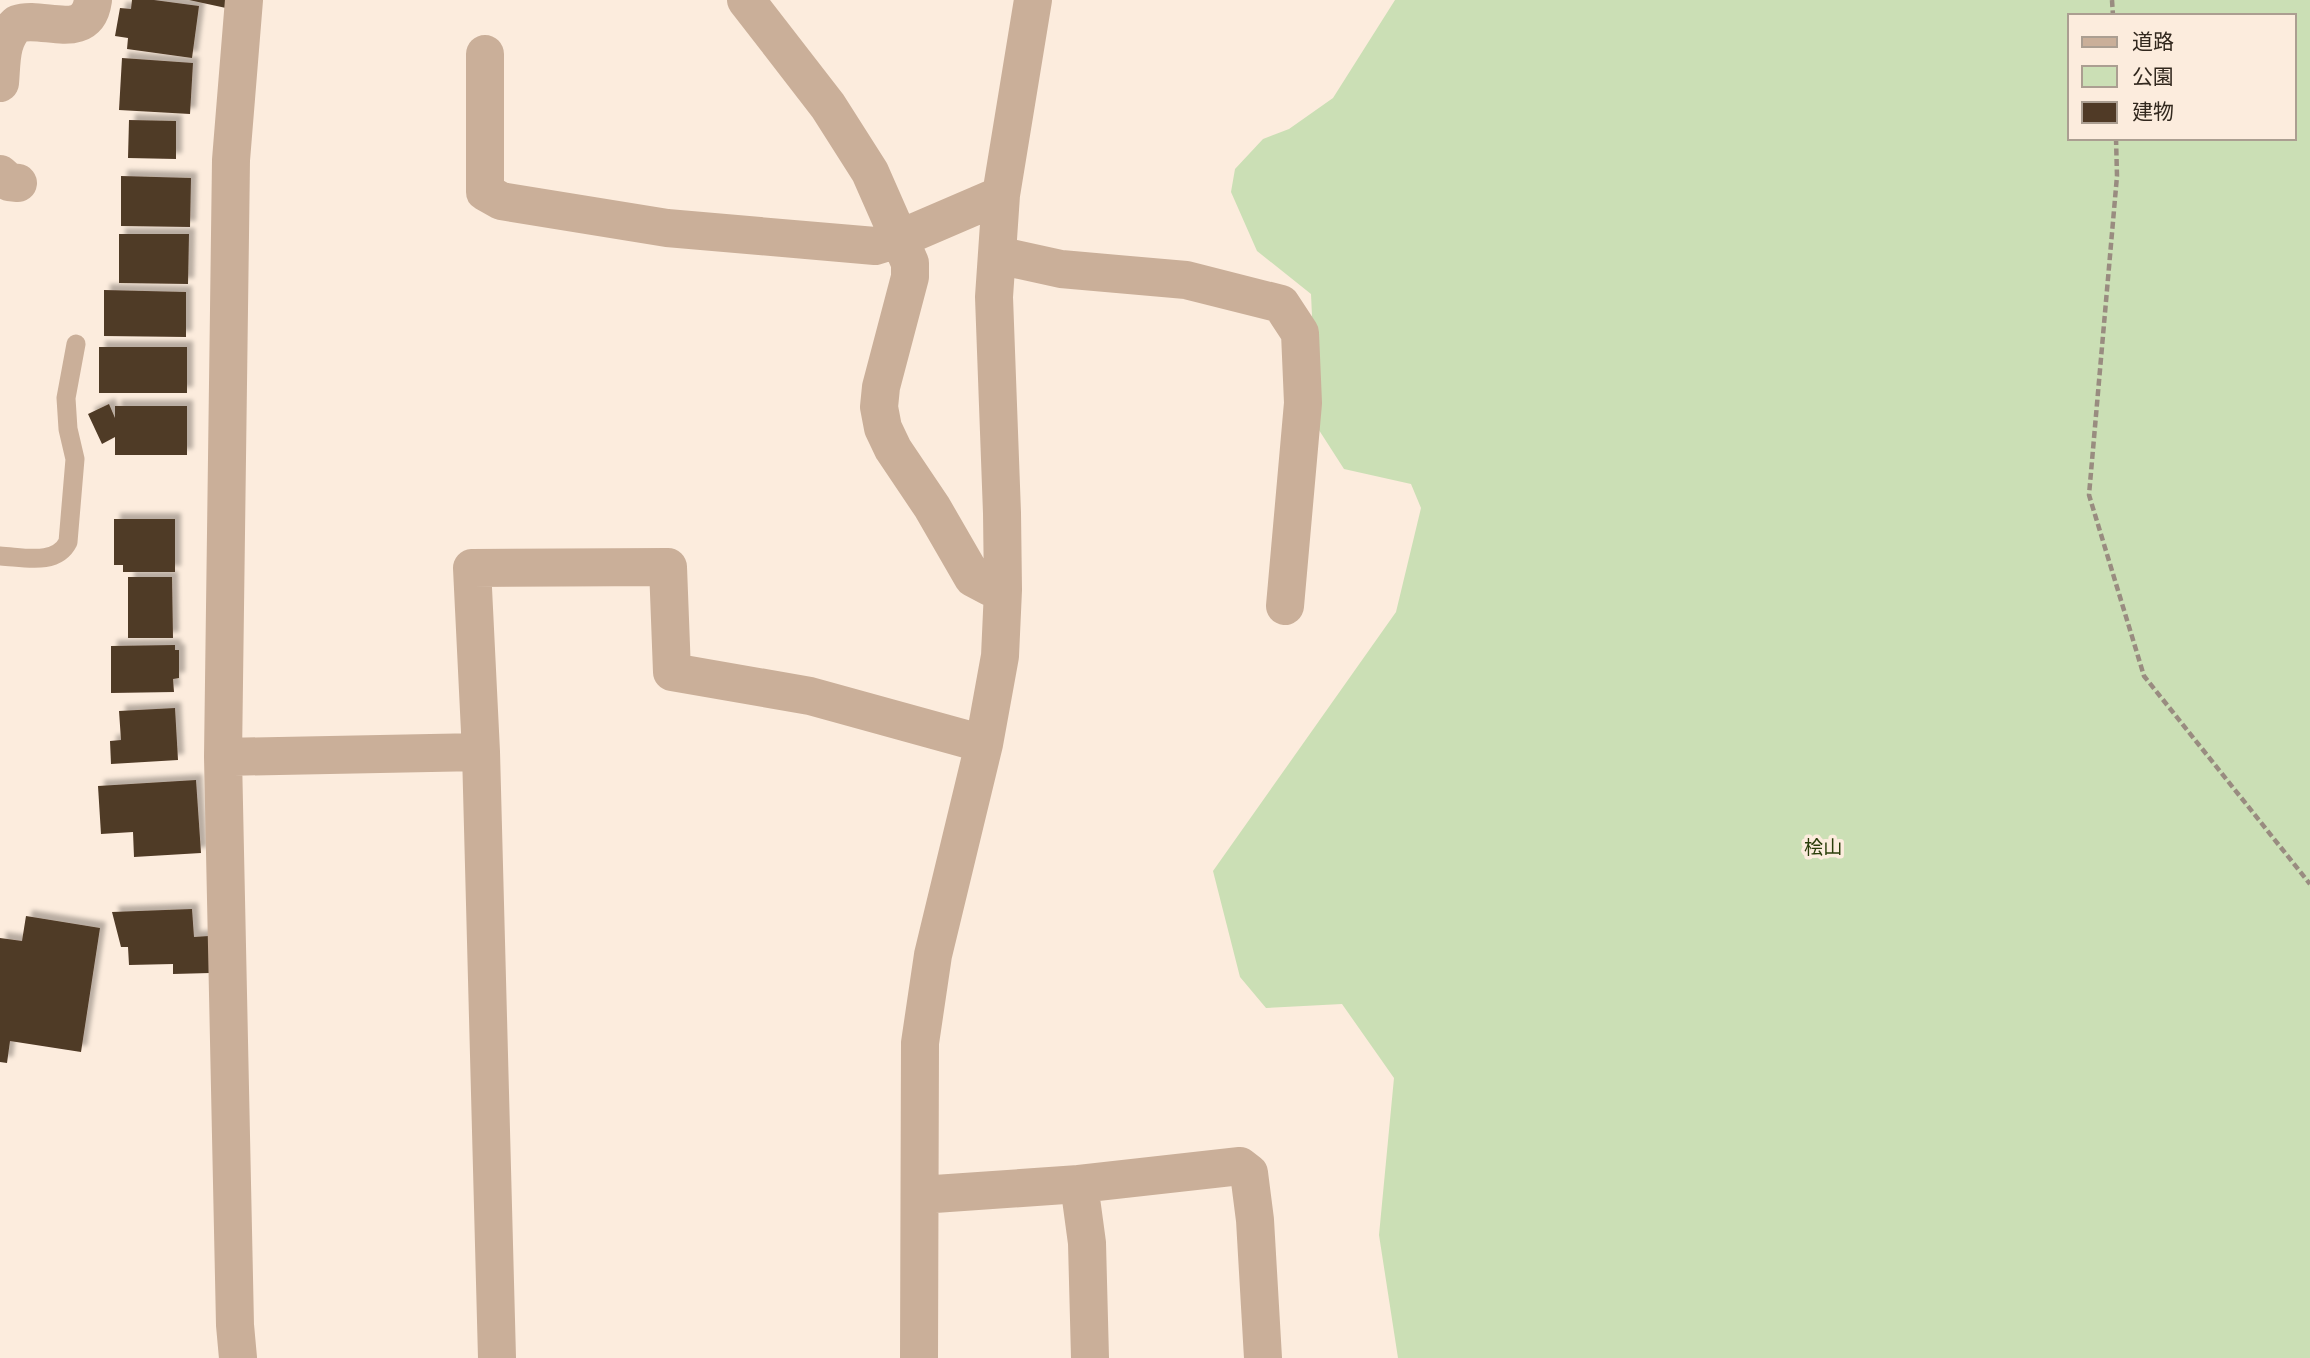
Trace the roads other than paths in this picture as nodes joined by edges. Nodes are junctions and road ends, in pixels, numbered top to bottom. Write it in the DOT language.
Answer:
graph roads {
  1 [pos="93,0"];
  2 [pos="244,0"];
  3 [pos="746,0"];
  4 [pos="1033,0"];
  5 [pos="485,54"];
  6 [pos="0,83"];
  7 [pos="1001,195"];
  8 [pos="901,238"];
  9 [pos="997,255"];
  10 [pos="76,344"];
  11 [pos="0,556"];
  12 [pos="1003,590"];
  13 [pos="1285,606"];
  14 [pos="984,744"];
  15 [pos="481,752"];
  16 [pos="223,757"];
  17 [pos="1079,1184"];
  18 [pos="920,1195"];
  19 [pos="238,1358"];
  20 [pos="497,1358"];
  21 [pos="919,1358"];
  22 [pos="1090,1358"];
  23 [pos="1263,1358"];
  1 -- 6 [label="street"];
  2 -- 16 [label="street"];
  3 -- 8 [label="street"];
  4 -- 7 [label="street"];
  5 -- 8 [label="street"];
  7 -- 8 [label="street"];
  7 -- 9 [label="street"];
  8 -- 12 [label="street"];
  9 -- 12 [label="street"];
  9 -- 13 [label="street"];
  10 -- 11 [label="lane"];
  12 -- 14 [label="street"];
  14 -- 15 [label="street"];
  14 -- 18 [label="street"];
  15 -- 16 [label="street"];
  15 -- 20 [label="street"];
  16 -- 19 [label="street"];
  17 -- 18 [label="street"];
  17 -- 22 [label="street"];
  17 -- 23 [label="street"];
  18 -- 21 [label="street"];
}
